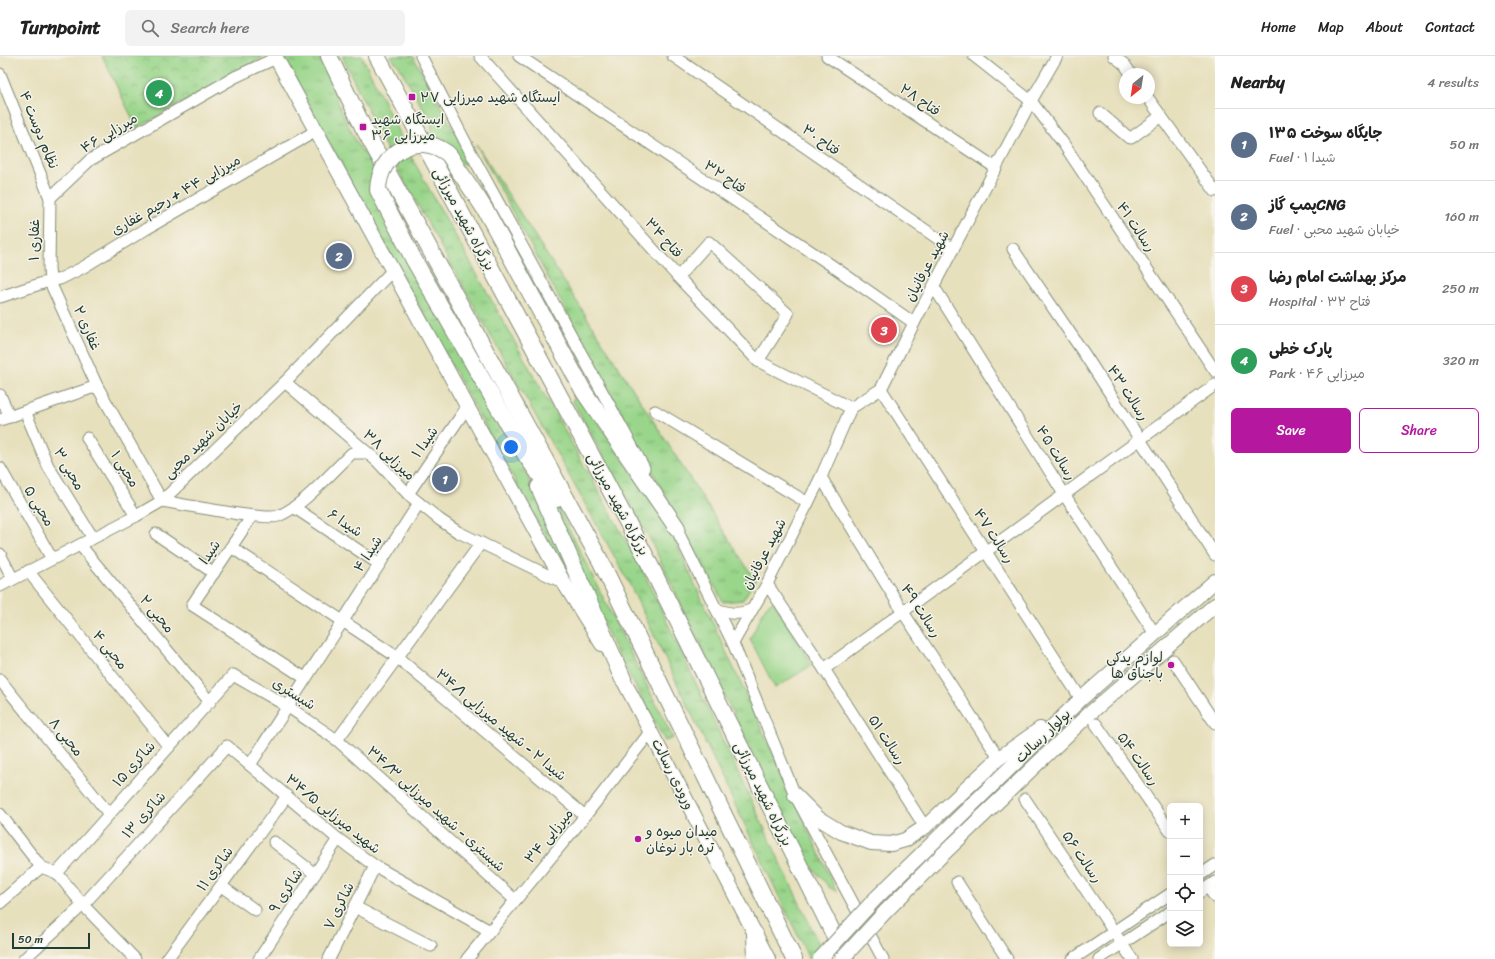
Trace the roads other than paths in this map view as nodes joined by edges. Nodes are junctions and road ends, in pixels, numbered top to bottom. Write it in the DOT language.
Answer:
graph roads {
  1 [pos="329,56"];
  2 [pos="377,56"];
  3 [pos="480,56"];
  4 [pos="519,56"];
  5 [pos="672,56"];
  6 [pos="828,56"];
  7 [pos="974,56"];
  8 [pos="1057,56"];
  9 [pos="1114,56"];
  10 [pos="275,57"];
  11 [pos="424,59"];
  12 [pos="1126,68"];
  13 [pos="0,74"];
  14 [pos="1031,101"];
  15 [pos="1152,104"];
  16 [pos="1100,113"];
  17 [pos="1161,116"];
  18 [pos="316,131"];
  19 [pos="996,168"];
  20 [pos="1215,191"];
  21 [pos="50,198"];
  22 [pos="1013,248"];
  23 [pos="953,249"];
  24 [pos="392,271"];
  25 [pos="678,277"];
  26 [pos="50,282"];
  27 [pos="934,287"];
  28 [pos="0,297"];
  29 [pos="914,323"];
  30 [pos="758,361"];
  31 [pos="1215,371"];
  32 [pos="285,382"];
  33 [pos="1215,385"];
  34 [pos="97,386"];
  35 [pos="881,389"];
  36 [pos="0,395"];
  37 [pos="467,407"];
  38 [pos="851,408"];
  39 [pos="25,411"];
  40 [pos="655,411"];
  41 [pos="5,418"];
  42 [pos="87,438"];
  43 [pos="1140,439"];
  44 [pos="368,453"];
  45 [pos="525,454"];
  46 [pos="0,468"];
  47 [pos="821,477"];
  48 [pos="408,494"];
  49 [pos="1064,494"];
  50 [pos="162,500"];
  51 [pos="419,503"];
  52 [pos="808,503"];
  53 [pos="295,508"];
  54 [pos="136,516"];
  55 [pos="252,516"];
  56 [pos="677,528"];
  57 [pos="156,534"];
  58 [pos="93,538"];
  59 [pos="481,543"];
  60 [pos="80,545"];
  61 [pos="231,546"];
  62 [pos="986,551"];
  63 [pos="0,554"];
  64 [pos="1215,555"];
  65 [pos="52,559"];
  66 [pos="601,562"];
  67 [pos="379,564"];
  68 [pos="28,571"];
  69 [pos="214,572"];
  70 [pos="13,579"];
  71 [pos="1215,581"];
  72 [pos="564,583"];
  73 [pos="767,584"];
  74 [pos="0,586"];
  75 [pos="1215,605"];
  76 [pos="716,608"];
  77 [pos="751,610"];
  78 [pos="903,612"];
  79 [pos="342,621"];
  80 [pos="1155,634"];
  81 [pos="733,643"];
  82 [pos="397,657"];
  83 [pos="1173,660"];
  84 [pos="824,669"];
  85 [pos="233,675"];
  86 [pos="305,678"];
  87 [pos="623,678"];
  88 [pos="0,680"];
  89 [pos="1081,699"];
  90 [pos="210,702"];
  91 [pos="287,706"];
  92 [pos="1215,723"];
  93 [pos="1096,724"];
  94 [pos="651,731"];
  95 [pos="337,740"];
  96 [pos="227,746"];
  97 [pos="169,747"];
  98 [pos="999,758"];
  99 [pos="250,765"];
  100 [pos="795,795"];
  101 [pos="287,796"];
  102 [pos="1025,799"];
  103 [pos="0,814"];
  104 [pos="109,814"];
  105 [pos="585,816"];
  106 [pos="925,826"];
  107 [pos="1167,827"];
  108 [pos="338,839"];
  109 [pos="274,842"];
  110 [pos="1215,865"];
  111 [pos="375,866"];
  112 [pos="41,867"];
  113 [pos="57,872"];
  114 [pos="1203,872"];
  115 [pos="315,874"];
  116 [pos="957,882"];
  117 [pos="221,886"];
  118 [pos="1208,887"];
  119 [pos="1167,896"];
  120 [pos="1215,897"];
  121 [pos="515,900"];
  122 [pos="0,902"];
  123 [pos="83,905"];
  124 [pos="355,907"];
  125 [pos="255,910"];
  126 [pos="1167,914"];
  127 [pos="490,931"];
  128 [pos="1114,932"];
  129 [pos="755,934"];
  130 [pos="1122,944"];
  131 [pos="431,946"];
  132 [pos="24,959"];
  133 [pos="135,959"];
  134 [pos="167,959"];
  135 [pos="260,959"];
  136 [pos="329,959"];
  137 [pos="467,959"];
  138 [pos="756,959"];
  139 [pos="768,959"];
  140 [pos="794,959"];
  141 [pos="820,959"];
  142 [pos="842,959"];
  143 [pos="846,959"];
  144 [pos="883,959"];
  145 [pos="1007,959"];
  146 [pos="1073,959"];
  147 [pos="1099,959"];
  148 [pos="1132,959"];
  1 -- 66 [label="highway"];
  2 -- 143 [label="highway, بزرگراه شهید میرزائی"];
  3 -- 25 [label="street, فتاح ۳۴"];
  4 -- 29 [label="street, فتاح ۳۲"];
  5 -- 23 [label="street, فتاح ۳۰"];
  6 -- 19 [label="street, فتاح ۲۸"];
  7 -- 14 [label="street, رسالت ۴۱"];
  8 -- 14 [label="street, شهید عرفانیان"];
  9 -- 12 [label="street"];
  10 -- 18 [label="main road, ورودی رسالت"];
  10 -- 21 [label="street, میرزایی ۴۶"];
  11 -- 56 [label="street"];
  13 -- 21 [label="street, نظام دوست ۴"];
  14 -- 19 [label="street, شهید عرفانیان"];
  14 -- 31 [label="street, رسالت ۴۱"];
  15 -- 17 [label="street"];
  16 -- 17 [label="street"];
  17 -- 20 [label="street"];
  18 -- 24 [label="main road, ورودی رسالت"];
  18 -- 26 [label="street, میرزایی ۴۴ + رحیم غفاری"];
  19 -- 23 [label="street, شهید عرفانیان"];
  21 -- 26 [label="street, غفاری ۱"];
  22 -- 43 [label="street, رسالت ۴۳"];
  23 -- 27 [label="street, شهید عرفانیان"];
  24 -- 32 [label="street, خیابان شهید محبی"];
  24 -- 37 [label="main road, ورودی رسالت"];
  25 -- 30 [label="street, فتاح ۳۴"];
  25 -- 30 [label="street"];
  26 -- 28 [label="street, میرزایی ۴۴ + رحیم غفاری"];
  26 -- 34 [label="street, غفاری ۲"];
  27 -- 29 [label="street, شهید عرفانیان"];
  27 -- 49 [label="street, رسالت ۴۵"];
  29 -- 35 [label="street, شهید عرفانیان"];
  30 -- 38 [label="street, فتاح ۳۴"];
  32 -- 44 [label="street, میرزایی ۳۸"];
  32 -- 50 [label="street, خیابان شهید محبی"];
  33 -- 43 [label="street"];
  34 -- 39 [label="street"];
  34 -- 50 [label="street, غفاری ۲"];
  35 -- 38 [label="street"];
  35 -- 62 [label="street, رسالت ۴۷"];
  36 -- 41 [label="street"];
  37 -- 48 [label="street, شیدا ۱"];
  37 -- 72 [label="main road, ورودی رسالت"];
  38 -- 47 [label="street, شهید عرفانیان"];
  39 -- 41 [label="street"];
  39 -- 58 [label="street, محبی ۳"];
  40 -- 52 [label="street"];
  42 -- 54 [label="street, محبی ۱"];
  43 -- 49 [label="street"];
  43 -- 64 [label="street, رسالت ۴۳"];
  44 -- 48 [label="street, میرزایی ۳۸"];
  44 -- 53 [label="street"];
  45 -- 56 [label="highway, bridge"];
  45 -- 66 [label="highway"];
  45 -- 87 [label="highway"];
  46 -- 65 [label="street, محبی ۵"];
  47 -- 52 [label="street, شهید عرفانیان"];
  47 -- 78 [label="street, رسالت ۴۹"];
  48 -- 51 [label="street, میرزایی ۳۸"];
  49 -- 62 [label="street"];
  49 -- 80 [label="street, رسالت ۴۵"];
  50 -- 54 [label="street, خیابان شهید محبی"];
  50 -- 55 [label="street"];
  51 -- 59 [label="street, میرزایی ۳۸"];
  51 -- 67 [label="street, شیدا ۴"];
  52 -- 73 [label="street, شهید عرفانیان"];
  53 -- 55 [label="street"];
  53 -- 67 [label="street, شیدا ۶"];
  54 -- 58 [label="street, خیابان شهید محبی"];
  55 -- 61 [label="street, شیدا"];
  56 -- 76 [label="street"];
  57 -- 69 [label="street"];
  58 -- 60 [label="street, خیابان شهید محبی"];
  59 -- 72 [label="street, میرزایی ۳۸"];
  59 -- 82 [label="street"];
  60 -- 65 [label="street, خیابان شهید محبی"];
  60 -- 90 [label="street, محبی ۲"];
  61 -- 69 [label="street, شیدا"];
  61 -- 79 [label="street"];
  62 -- 78 [label="street"];
  62 -- 89 [label="street, رسالت ۴۷"];
  63 -- 70 [label="street"];
  65 -- 68 [label="street, خیابان شهید محبی"];
  66 -- 140 [label="highway"];
  67 -- 79 [label="street, شیدا ۴"];
  68 -- 70 [label="street, خیابان شهید محبی"];
  68 -- 97 [label="street, محبی ۴"];
  69 -- 86 [label="street, شیدا"];
  70 -- 74 [label="street, خیابان شهید محبی"];
  71 -- 80 [label="main road, بولوار رسالت"];
  72 -- 87 [label="main road, ورودی رسالت"];
  73 -- 77 [label="street, شهید عرفانیان"];
  73 -- 84 [label="street, رسالت ۵۱"];
  75 -- 142 [label="main road, بولوار رسالت, bridge"];
  76 -- 77 [label="street, شهید عرفانیان"];
  76 -- 81 [label="street"];
  77 -- 81 [label="street, شهید عرفانیان"];
  78 -- 84 [label="street"];
  78 -- 98 [label="street, رسالت ۴۹"];
  79 -- 82 [label="street"];
  79 -- 86 [label="street, شیدا ۴"];
  80 -- 89 [label="main road, بولوار رسالت"];
  81 -- 100 [label="street"];
  82 -- 95 [label="street"];
  82 -- 105 [label="street, شیدا ۲ - شهید میرزایی ۳۴/۱"];
  83 -- 92 [label="street"];
  84 -- 106 [label="street, رسالت ۵۱"];
  85 -- 90 [label="street, شاکری ۱۵"];
  85 -- 91 [label="street, شبستری"];
  86 -- 91 [label="street, شیدا ۴"];
  87 -- 94 [label="main road, ورودی رسالت"];
  88 -- 104 [label="street, محبی ۸"];
  89 -- 98 [label="main road"];
  89 -- 141 [label="main road, بولوار رسالت, bridge"];
  90 -- 97 [label="street, شاکری ۱۵"];
  91 -- 95 [label="street, شبستری"];
  91 -- 99 [label="street, شیدا ۴"];
  93 -- 107 [label="street, رسالت ۵۴"];
  94 -- 105 [label="street, میرزایی ۳۴"];
  94 -- 129 [label="main road, ورودی رسالت"];
  95 -- 121 [label="street, شبستری - شهید میرزایی ۳۴/۳"];
  96 -- 99 [label="street, شهید میرزایی ۳۴/۵"];
  96 -- 123 [label="street, شاکری ۱۳"];
  97 -- 104 [label="street, شاکری ۱۵"];
  98 -- 106 [label="main road"];
  99 -- 101 [label="street, شهید میرزایی ۳۴/۵"];
  100 -- 106 [label="main road"];
  100 -- 144 [label="street"];
  101 -- 108 [label="street, شهید میرزایی ۳۴/۵"];
  101 -- 117 [label="street, شاکری ۱۱"];
  102 -- 128 [label="street, رسالت ۵۶"];
  103 -- 112 [label="street"];
  104 -- 113 [label="street, شاکری ۱۵"];
  105 -- 121 [label="street, میرزایی ۳۴"];
  108 -- 111 [label="street, شهید میرزایی ۳۴/۵"];
  108 -- 115 [label="street, شاکری ۹"];
  109 -- 115 [label="street"];
  110 -- 114 [label="street"];
  111 -- 124 [label="street, شاکری ۷"];
  111 -- 127 [label="street, شهید میرزایی ۳۴/۵"];
  112 -- 113 [label="street"];
  112 -- 122 [label="street"];
  113 -- 123 [label="street"];
  115 -- 135 [label="street, شاکری ۹"];
  116 -- 145 [label="street"];
  117 -- 125 [label="street"];
  117 -- 134 [label="street, شاکری ۱۱"];
  118 -- 120 [label="street"];
  119 -- 128 [label="street"];
  121 -- 127 [label="street, میرزایی ۳۴"];
  123 -- 132 [label="street, شاکری ۱۳"];
  123 -- 133 [label="street"];
  124 -- 131 [label="street"];
  124 -- 136 [label="street, شاکری ۷"];
  126 -- 130 [label="street"];
  127 -- 137 [label="street, میرزایی ۳۴"];
  128 -- 130 [label="street, رسالت ۵۶"];
  128 -- 146 [label="street"];
  129 -- 138 [label="highway"];
  129 -- 139 [label="main road, ورودی رسالت"];
  130 -- 147 [label="street"];
  130 -- 148 [label="street, رسالت ۵۶"];
}
